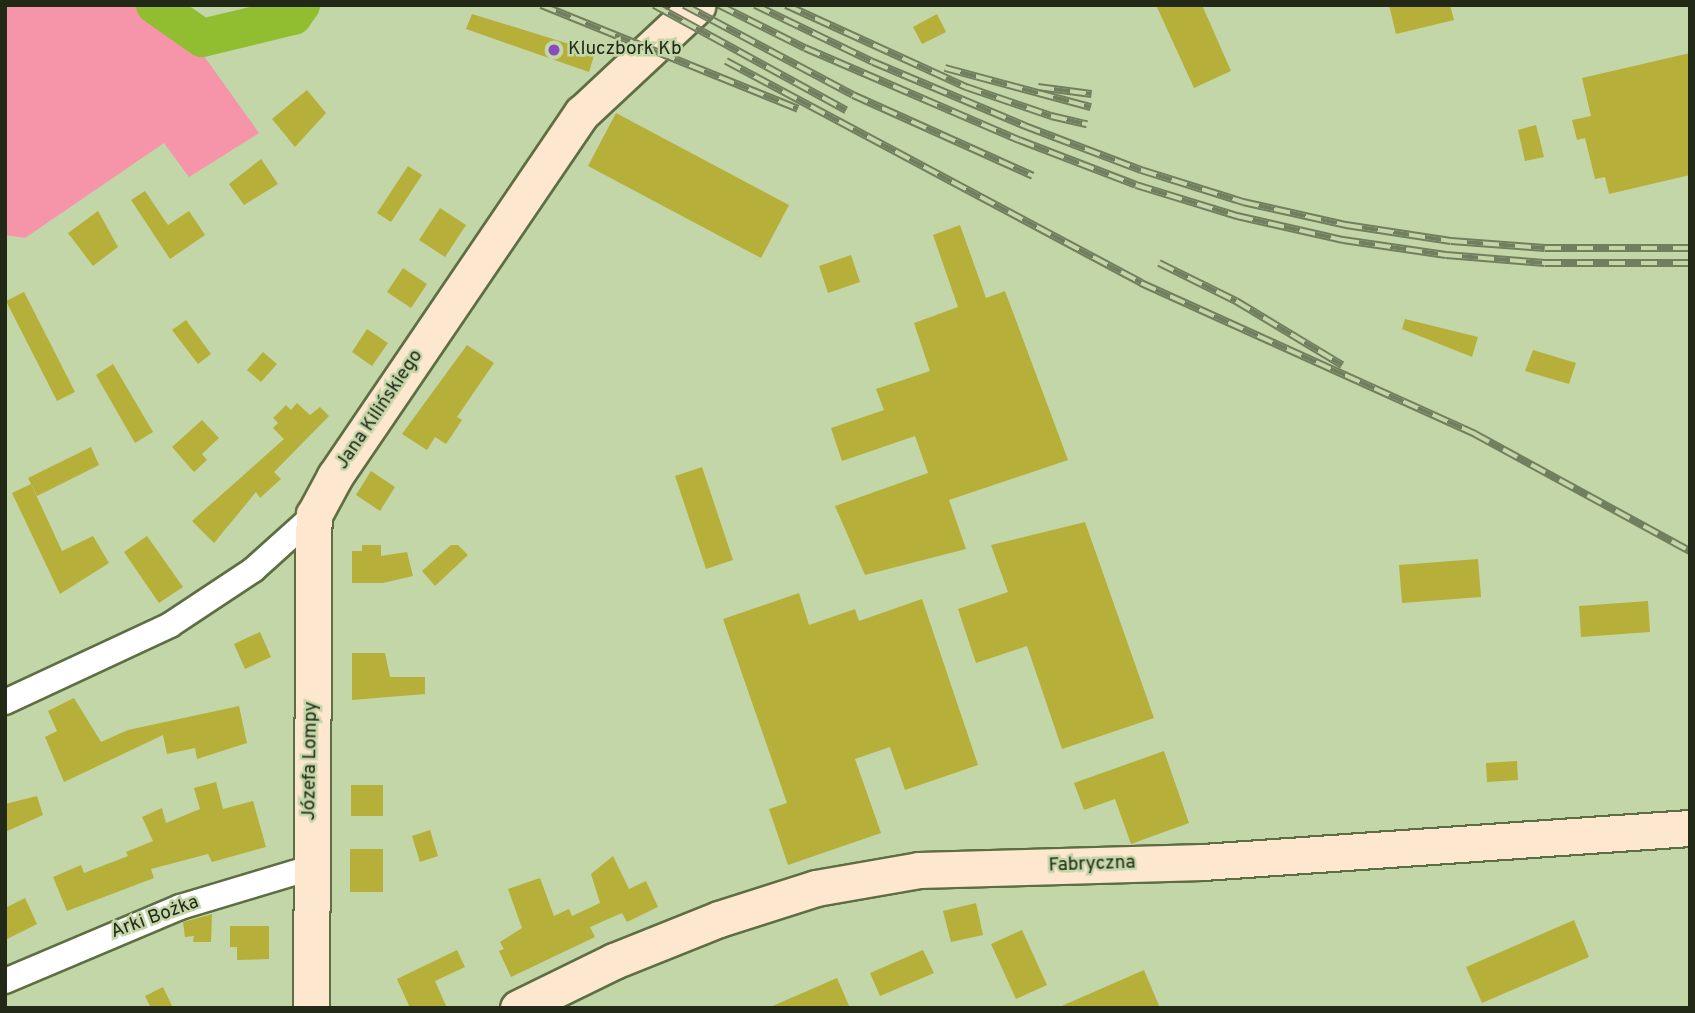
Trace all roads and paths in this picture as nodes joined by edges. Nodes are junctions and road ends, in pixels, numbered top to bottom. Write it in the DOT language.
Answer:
graph roads {
  1 [pos="687,15"];
  2 [pos="314,514"];
  3 [pos="5,702"];
  4 [pos="1690,828"];
  5 [pos="310,869"];
  6 [pos="5,981"];
  7 [pos="311,1008"];
  8 [pos="518,1008"];
  1 -- 2 [label="street, Jana Kilińskiego"];
  2 -- 3 [label="street, Jana Kilińskiego"];
  2 -- 5 [label="street, Józefa Lompy"];
  4 -- 8 [label="street, Fabryczna"];
  5 -- 6 [label="street, Arki Bożka"];
  5 -- 7 [label="street, Józefa Lompy"];
}
